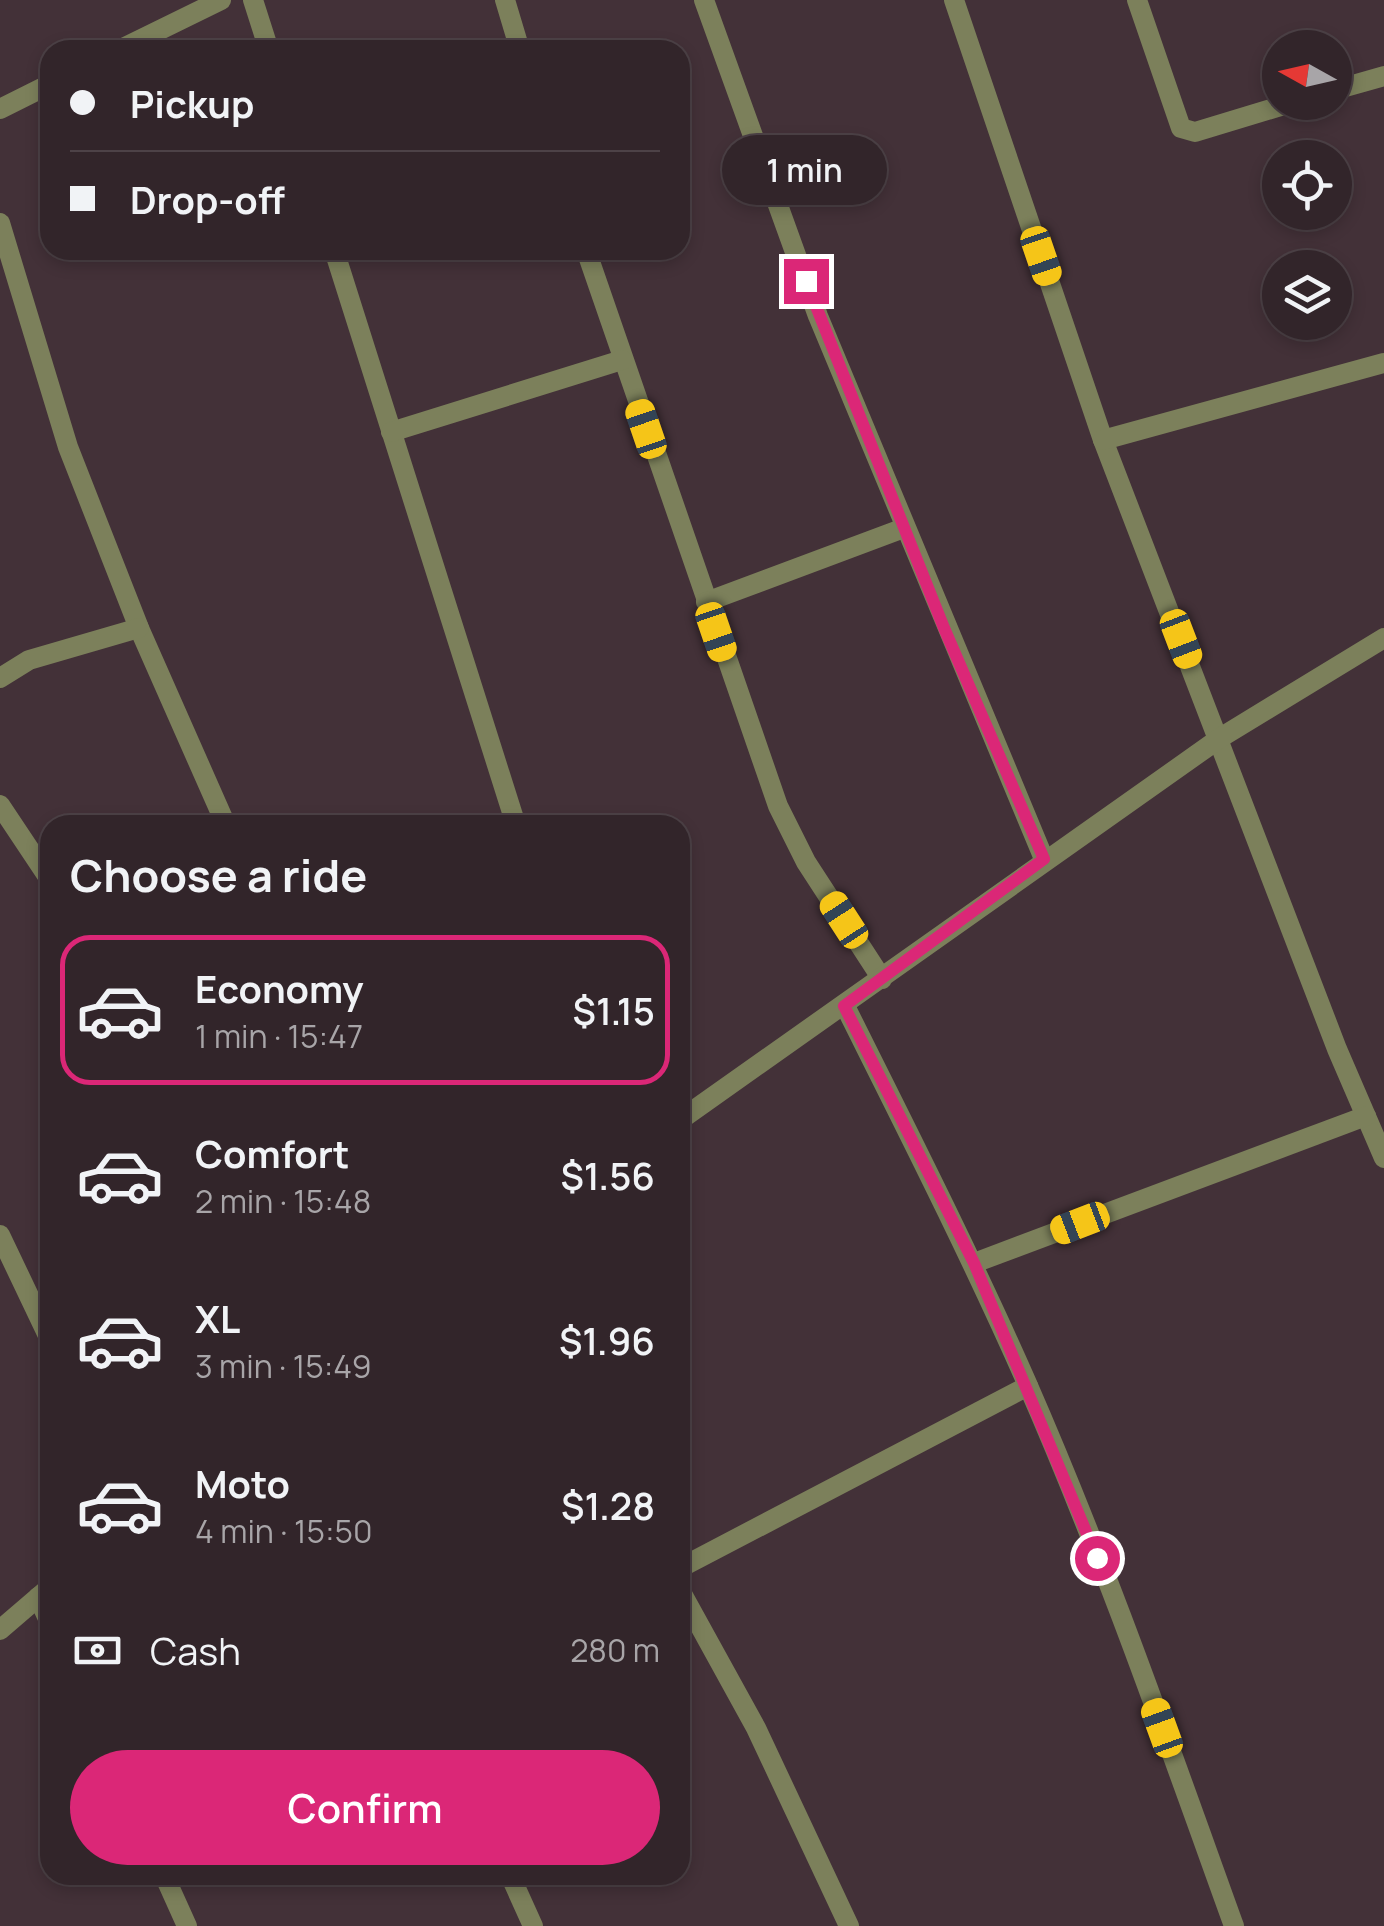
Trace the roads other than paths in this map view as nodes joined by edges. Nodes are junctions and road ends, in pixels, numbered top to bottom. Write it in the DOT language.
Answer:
graph roads {
  1 [pos="220,0"];
  2 [pos="253,0"];
  3 [pos="504,0"];
  4 [pos="704,0"];
  5 [pos="954,0"];
  6 [pos="1137,0"];
  7 [pos="139,40"];
  8 [pos="267,40"];
  9 [pos="517,40"];
  10 [pos="1384,76"];
  11 [pos="1352,85"];
  12 [pos="40,89"];
  13 [pos="0,109"];
  14 [pos="1262,112"];
  15 [pos="0,223"];
  16 [pos="337,260"];
  17 [pos="589,260"];
  18 [pos="622,360"];
  19 [pos="1384,363"];
  20 [pos="391,432"];
  21 [pos="1104,440"];
  22 [pos="904,528"];
  23 [pos="706,602"];
  24 [pos="139,628"];
  25 [pos="1384,638"];
  26 [pos="0,678"];
  27 [pos="1220,738"];
  28 [pos="0,805"];
  29 [pos="222,815"];
  30 [pos="513,815"];
  31 [pos="1044,859"];
  32 [pos="40,865"];
  33 [pos="882,978"];
  34 [pos="844,1006"];
  35 [pos="690,1113"];
  36 [pos="1366,1116"];
  37 [pos="1384,1158"];
  38 [pos="0,1234"];
  39 [pos="974,1263"];
  40 [pos="40,1319"];
  41 [pos="1028,1386"];
  42 [pos="690,1563"];
  43 [pos="40,1595"];
  44 [pos="690,1608"];
  45 [pos="0,1630"];
  46 [pos="169,1885"];
  47 [pos="515,1885"];
  48 [pos="187,1926"];
  49 [pos="533,1926"];
  50 [pos="849,1926"];
  51 [pos="1234,1926"];
  1 -- 7 [label="street"];
  2 -- 8 [label="street"];
  3 -- 9 [label="street"];
  4 -- 22 [label="street"];
  5 -- 21 [label="street"];
  6 -- 14 [label="street"];
  10 -- 11 [label="street"];
  12 -- 13 [label="street"];
  15 -- 24 [label="street"];
  16 -- 20 [label="street"];
  17 -- 18 [label="street"];
  18 -- 20 [label="street"];
  18 -- 23 [label="street"];
  19 -- 21 [label="street"];
  20 -- 30 [label="street"];
  21 -- 27 [label="street"];
  22 -- 23 [label="street"];
  22 -- 31 [label="street"];
  23 -- 33 [label="street"];
  24 -- 26 [label="street"];
  24 -- 29 [label="street"];
  25 -- 27 [label="street"];
  27 -- 31 [label="street"];
  27 -- 36 [label="street"];
  28 -- 32 [label="street"];
  31 -- 33 [label="street"];
  33 -- 34 [label="street"];
  34 -- 35 [label="street"];
  34 -- 39 [label="street"];
  36 -- 37 [label="street"];
  36 -- 39 [label="street"];
  38 -- 40 [label="street"];
  39 -- 41 [label="street"];
  41 -- 42 [label="street"];
  41 -- 51 [label="street"];
  43 -- 45 [label="street"];
  44 -- 50 [label="street"];
  46 -- 48 [label="street"];
  47 -- 49 [label="street"];
}
